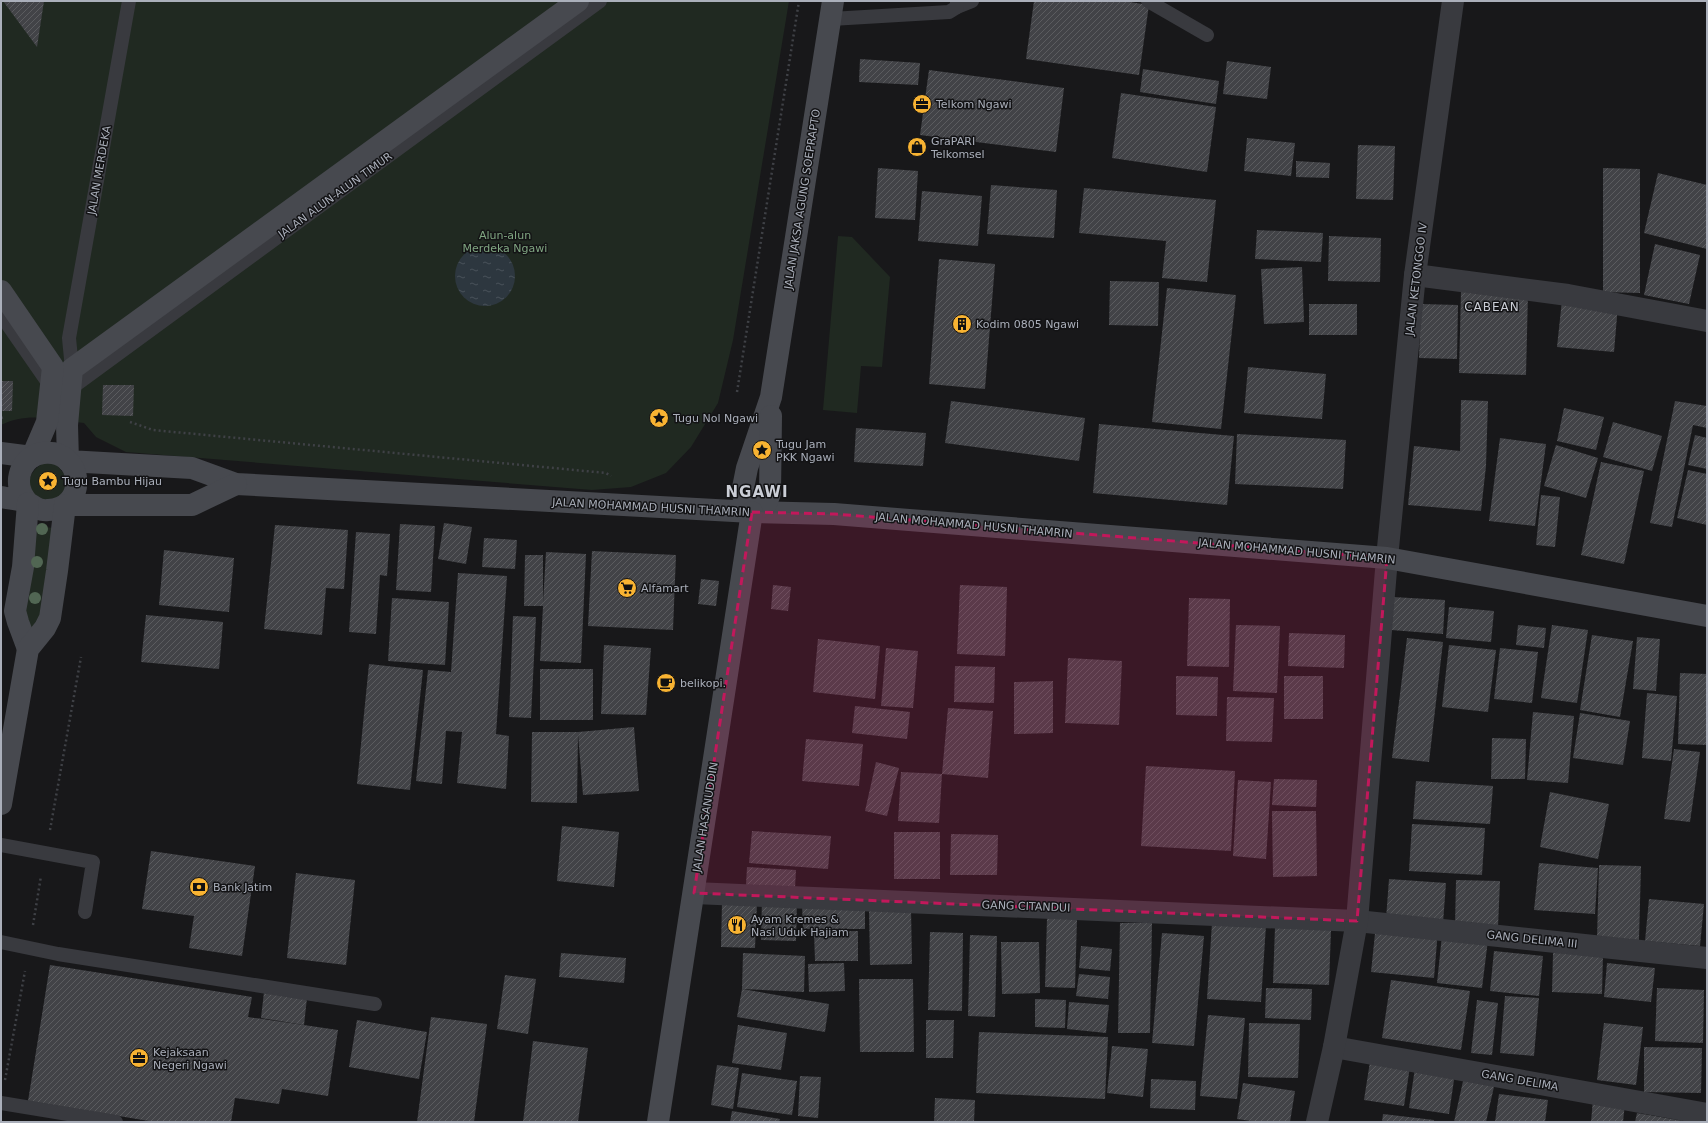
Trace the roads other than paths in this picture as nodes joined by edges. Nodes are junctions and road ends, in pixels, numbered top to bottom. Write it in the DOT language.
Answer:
graph roads {
  1 [pos="129,1"];
  2 [pos="578,1"];
  3 [pos="600,1"];
  4 [pos="972,1"];
  5 [pos="1148,1"];
  6 [pos="1453,1"];
  7 [pos="957,4"];
  8 [pos="832,10"];
  9 [pos="1207,35"];
  10 [pos="1415,275"];
  11 [pos="1,292"];
  12 [pos="1,315"];
  13 [pos="1707,321"];
  14 [pos="62,378"];
  15 [pos="1,453"];
  16 [pos="32,457"];
  17 [pos="68,460"];
  18 [pos="236,484"];
  19 [pos="1,497"];
  20 [pos="28,503"];
  21 [pos="65,505"];
  22 [pos="752,512"];
  23 [pos="1387,558"];
  24 [pos="1707,616"];
  25 [pos="28,649"];
  26 [pos="1,804"];
  27 [pos="1,845"];
  28 [pos="694,893"];
  29 [pos="85,912"];
  30 [pos="1358,921"];
  31 [pos="1,942"];
  32 [pos="1707,958"];
  33 [pos="376,1004"];
  34 [pos="1334,1047"];
  35 [pos="1,1103"];
  36 [pos="1707,1114"];
  37 [pos="116,1122"];
  38 [pos="658,1122"];
  39 [pos="1317,1122"];
  1 -- 14 [label="lane, JALAN MERDEKA"];
  2 -- 14 [label="main road"];
  3 -- 14 [label="lane, JALAN ALUN-ALUN TIMUR"];
  4 -- 7 [label="lane"];
  5 -- 9 [label="lane"];
  6 -- 10 [label="street, JALAN KETONGGO IV"];
  7 -- 8 [label="lane"];
  8 -- 22 [label="main road, JALAN JAKSA AGUNG SOEPRAPTO"];
  10 -- 13 [label="street"];
  10 -- 23 [label="street, JALAN KETONGGO IV"];
  11 -- 14 [label="main road"];
  12 -- 14 [label="lane"];
  14 -- 16 [label="main road"];
  14 -- 17 [label="main road"];
  15 -- 16 [label="main road"];
  16 -- 17 [label="main road"];
  16 -- 20 [label="main road"];
  17 -- 18 [label="main road, JALAN MOHAMMAD HUSNI THAMRIN"];
  17 -- 21 [label="main road"];
  18 -- 21 [label="main road, JALAN MOHAMMAD HUSNI THAMRIN"];
  18 -- 22 [label="main road, JALAN MOHAMMAD HUSNI THAMRIN"];
  19 -- 20 [label="main road"];
  20 -- 21 [label="main road"];
  20 -- 25 [label="main road"];
  21 -- 25 [label="main road"];
  22 -- 23 [label="main road, JALAN MOHAMMAD HUSNI THAMRIN"];
  22 -- 28 [label="main road, JALAN HASANUDDIN"];
  23 -- 24 [label="main road, JALAN MOHAMMAD HUSNI THAMRIN"];
  23 -- 30 [label="street, JALAN KETONGGO IV"];
  25 -- 26 [label="main road"];
  27 -- 29 [label="lane"];
  28 -- 30 [label="street, GANG CITANDUI"];
  28 -- 38 [label="main road, JALAN HASANUDDIN"];
  30 -- 32 [label="street, GANG DELIMA III"];
  30 -- 34 [label="street, JALAN KETONGGO IV"];
  31 -- 33 [label="lane"];
  34 -- 36 [label="street, GANG DELIMA"];
  34 -- 39 [label="street, JALAN KETONGGO IV"];
  35 -- 37 [label="lane"];
}
